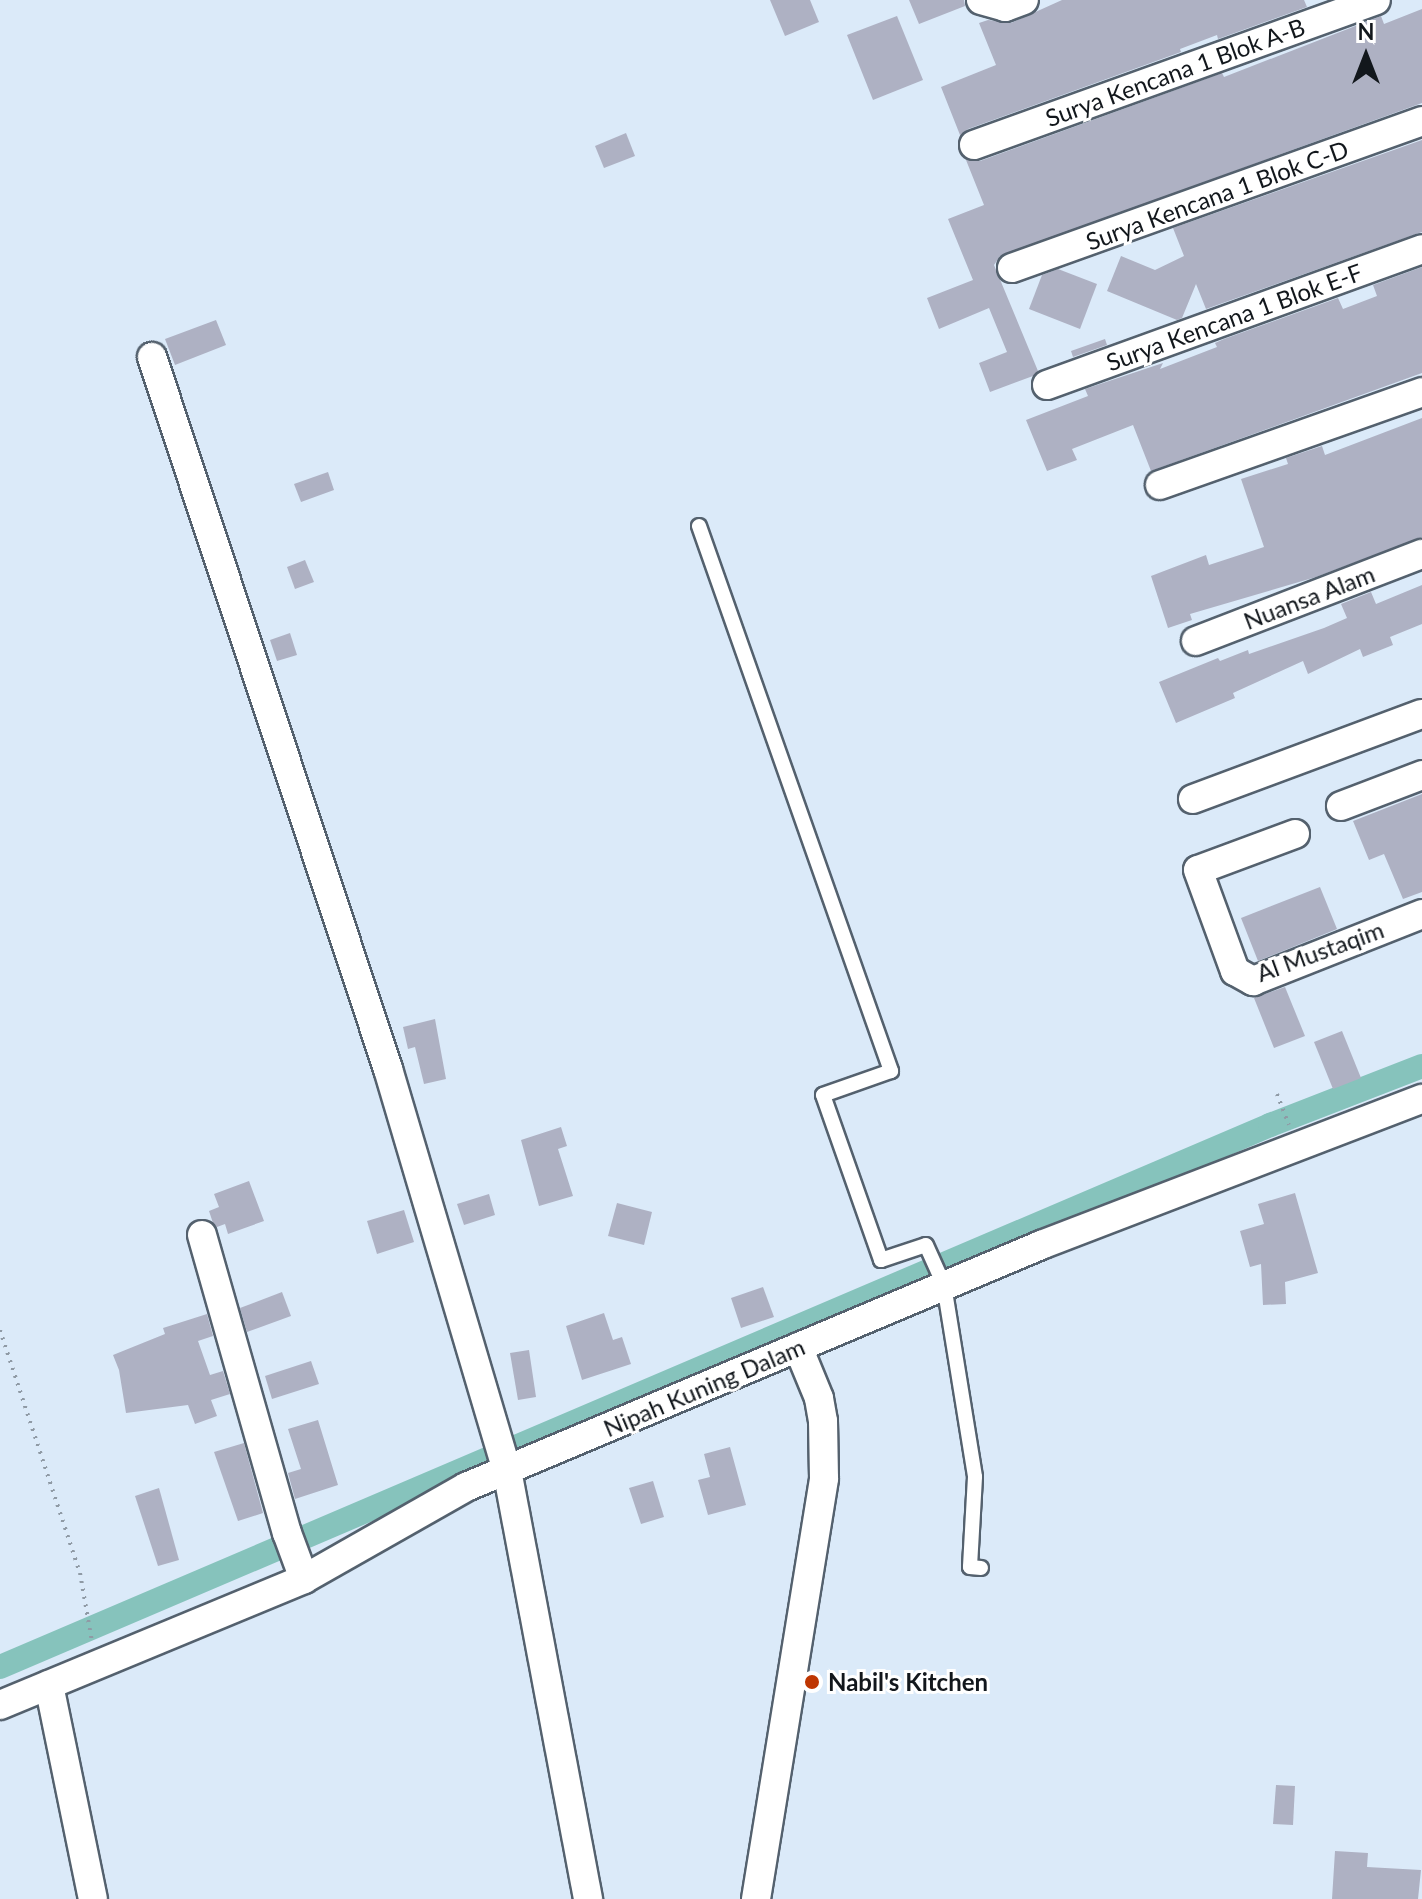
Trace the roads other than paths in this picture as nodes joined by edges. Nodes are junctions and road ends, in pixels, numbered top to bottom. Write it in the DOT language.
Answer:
graph roads {
  1 [pos="1376,0"];
  2 [pos="1422,121"];
  3 [pos="974,145"];
  4 [pos="1422,249"];
  5 [pos="1012,268"];
  6 [pos="152,357"];
  7 [pos="1047,385"];
  8 [pos="1422,392"];
  9 [pos="1160,485"];
  10 [pos="699,526"];
  11 [pos="1422,554"];
  12 [pos="1196,641"];
  13 [pos="1422,714"];
  14 [pos="1422,775"];
  15 [pos="1193,799"];
  16 [pos="1341,806"];
  17 [pos="1295,834"];
  18 [pos="1422,914"];
  19 [pos="1422,1099"];
  20 [pos="202,1235"];
  21 [pos="942,1283"];
  22 [pos="798,1347"];
  23 [pos="504,1459"];
  24 [pos="295,1556"];
  25 [pos="981,1568"];
  26 [pos="49,1685"];
  27 [pos="0,1705"];
  28 [pos="93,1899"];
  29 [pos="588,1899"];
  30 [pos="756,1899"];
  1 -- 3 [label="street, Surya Kencana 1 Blok A-B"];
  2 -- 5 [label="street, Surya Kencana 1 Blok C-D"];
  4 -- 7 [label="street, Surya Kencana 1 Blok E-F"];
  6 -- 23 [label="street"];
  8 -- 9 [label="street"];
  10 -- 21 [label="lane"];
  11 -- 12 [label="street, Nuansa Alam"];
  13 -- 15 [label="street"];
  14 -- 16 [label="street"];
  17 -- 18 [label="street, Al Mustaqim"];
  19 -- 21 [label="street, Nipah Kuning Dalam"];
  20 -- 24 [label="street"];
  21 -- 22 [label="street, Nipah Kuning Dalam"];
  21 -- 25 [label="lane"];
  22 -- 23 [label="street, Nipah Kuning Dalam"];
  22 -- 30 [label="street"];
  23 -- 24 [label="street, Nipah Kuning Dalam"];
  23 -- 29 [label="street"];
  24 -- 26 [label="street, Nipah Kuning Dalam"];
  26 -- 27 [label="street, Nipah Kuning Dalam"];
  26 -- 28 [label="street"];
}
